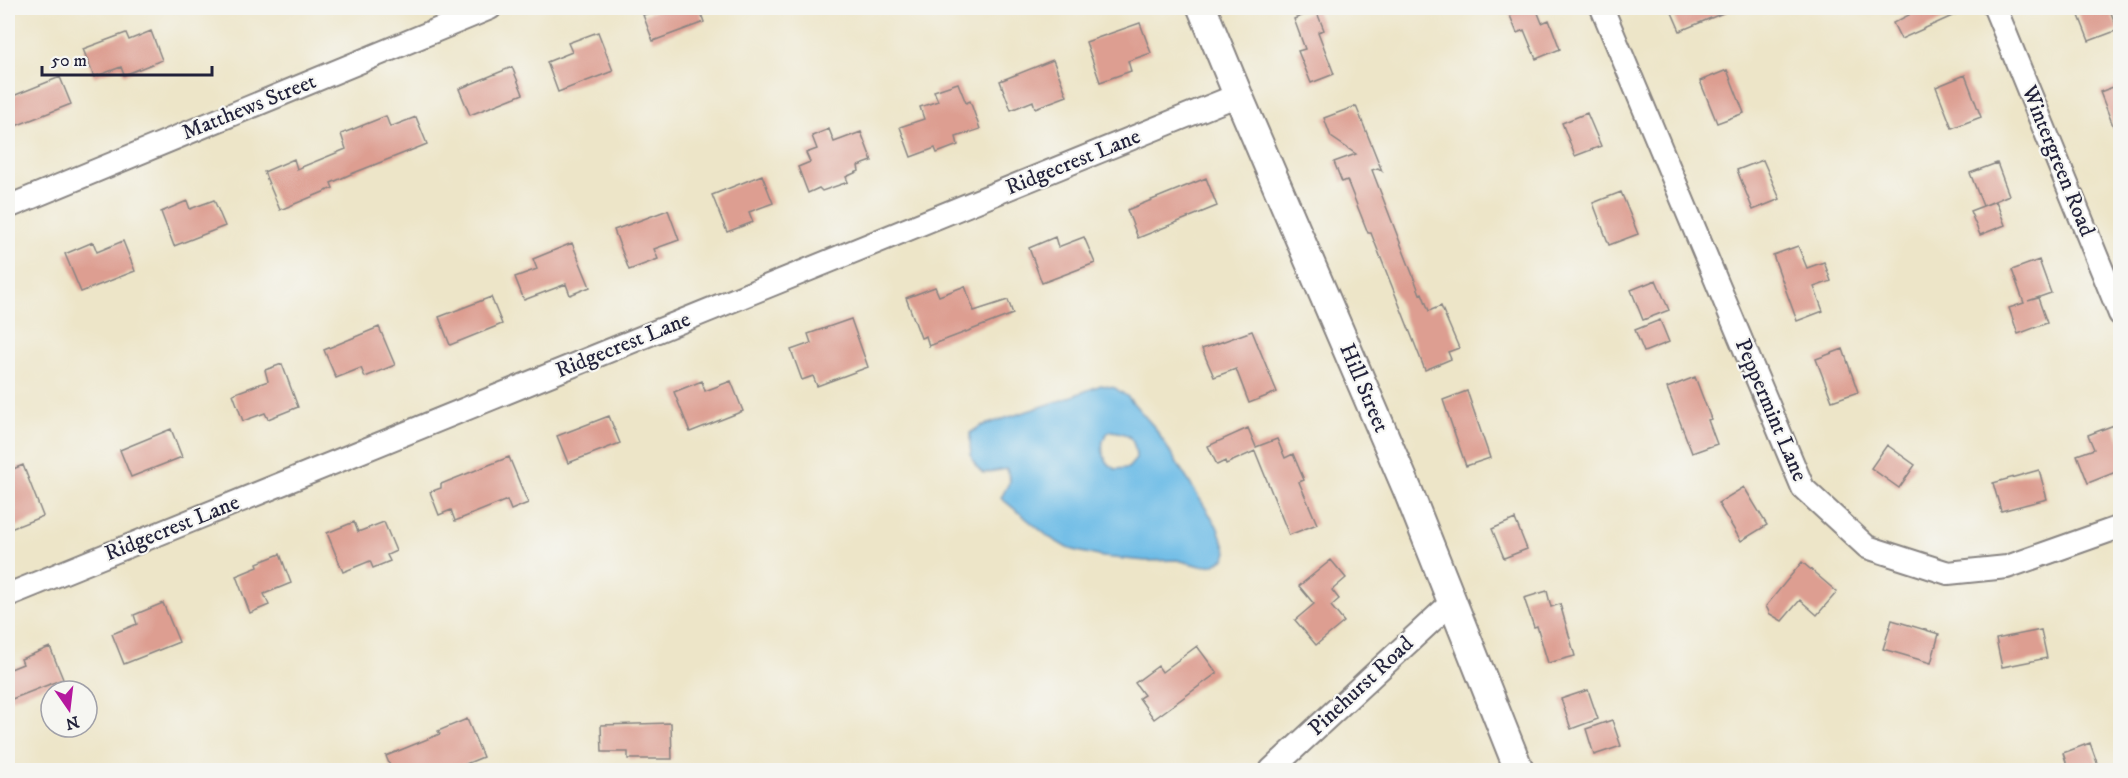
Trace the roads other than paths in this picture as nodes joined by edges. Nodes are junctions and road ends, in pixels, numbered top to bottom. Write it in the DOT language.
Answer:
graph roads {
  1 [pos="490,8"];
  2 [pos="1202,8"];
  3 [pos="1602,8"];
  4 [pos="1995,8"];
  5 [pos="1238,95"];
  6 [pos="8,207"];
  7 [pos="2121,314"];
  8 [pos="2121,527"];
  9 [pos="8,595"];
  10 [pos="1452,602"];
  11 [pos="1271,771"];
  12 [pos="1519,771"];
  1 -- 6 [label="street, Matthews Street"];
  2 -- 5 [label="street, Hill Street"];
  3 -- 8 [label="street, Peppermint Lane"];
  4 -- 7 [label="street, Wintergreen Road"];
  5 -- 9 [label="street, Ridgecrest Lane"];
  5 -- 10 [label="street, Hill Street"];
  10 -- 11 [label="street, Pinehurst Road"];
  10 -- 12 [label="street, Hill Street"];
}
